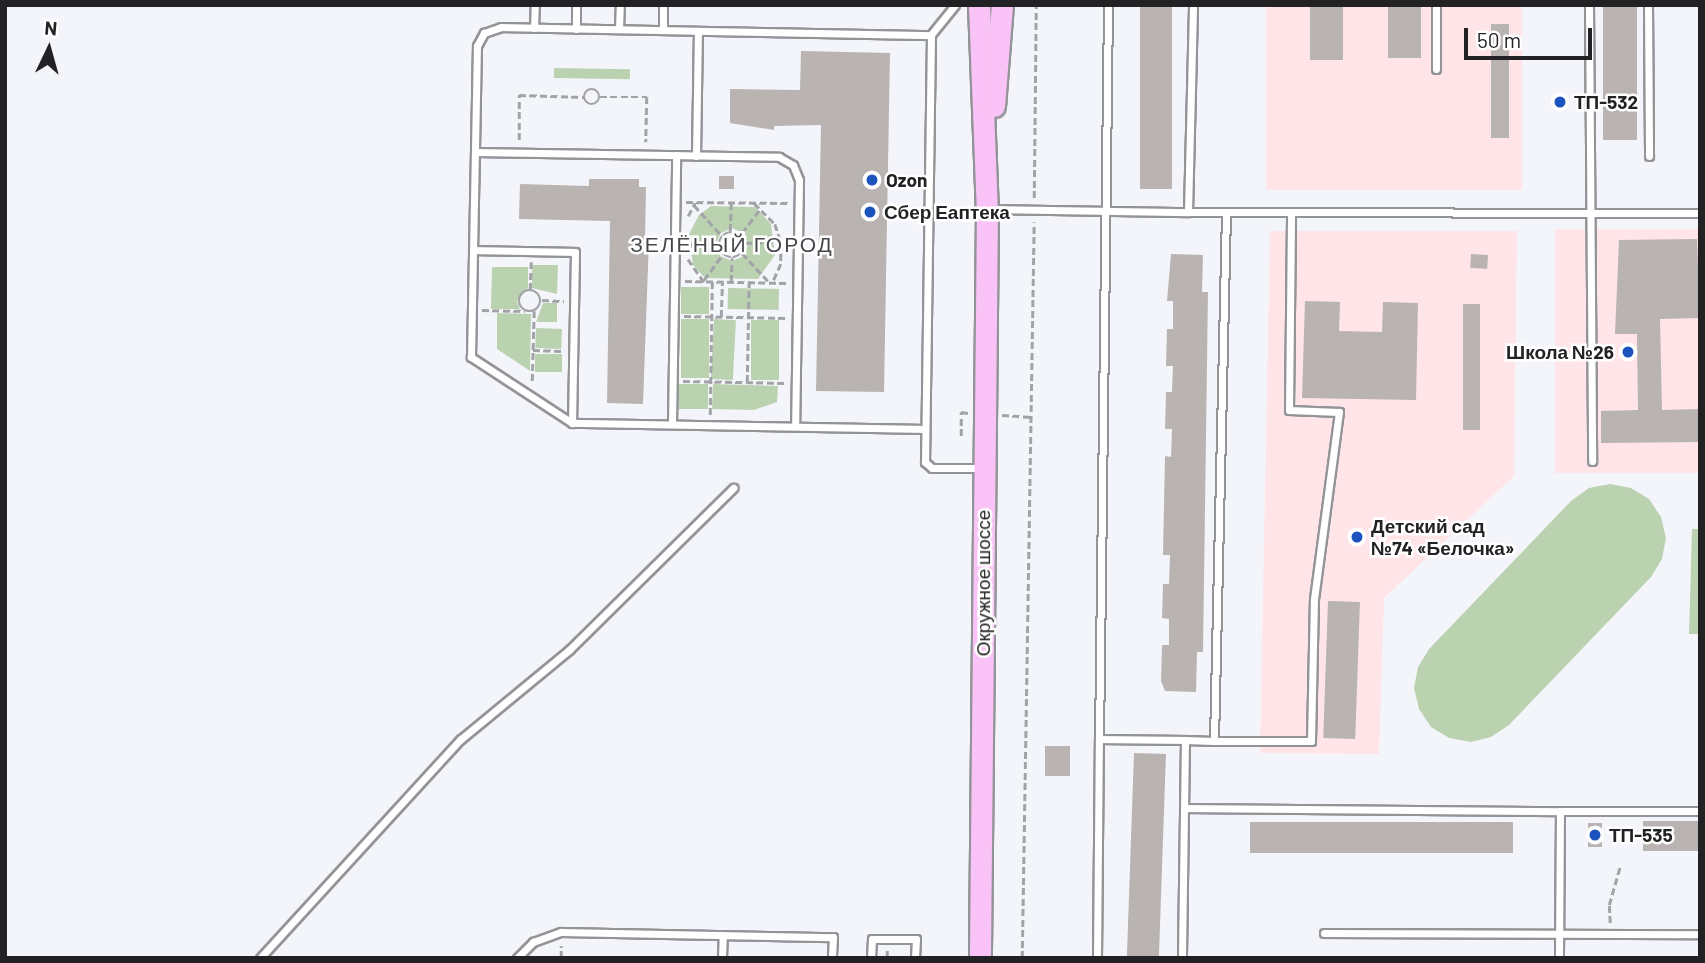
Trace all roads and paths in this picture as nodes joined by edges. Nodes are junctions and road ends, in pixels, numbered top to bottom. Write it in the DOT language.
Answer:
graph roads {
  1 [pos="535,5"];
  2 [pos="576,5"];
  3 [pos="620,5"];
  4 [pos="663,5"];
  5 [pos="955,5"];
  6 [pos="979,5"];
  7 [pos="1002,5"];
  8 [pos="1036,5"];
  9 [pos="1108,5"];
  10 [pos="1193,5"];
  11 [pos="1436,5"];
  12 [pos="1589,5"];
  13 [pos="1648,5"];
  14 [pos="534,28"];
  15 [pos="576,29"];
  16 [pos="620,29"];
  17 [pos="663,30"];
  18 [pos="698,31"];
  19 [pos="931,35"];
  20 [pos="1436,69"];
  21 [pos="584,96"];
  22 [pos="600,97"];
  23 [pos="475,152"];
  24 [pos="519,152"];
  25 [pos="646,155"];
  26 [pos="676,155"];
  27 [pos="696,156"];
  28 [pos="1649,156"];
  29 [pos="676,202"];
  30 [pos="731,202"];
  31 [pos="754,203"];
  32 [pos="695,204"];
  33 [pos="799,204"];
  34 [pos="761,208"];
  35 [pos="987,209"];
  36 [pos="1034,210"];
  37 [pos="1109,211"];
  38 [pos="1188,212"];
  39 [pos="1226,213"];
  40 [pos="1291,213"];
  41 [pos="1700,213"];
  42 [pos="1592,215"];
  43 [pos="685,222"];
  44 [pos="730,231"];
  45 [pos="741,234"];
  46 [pos="722,236"];
  47 [pos="781,242"];
  48 [pos="745,243"];
  49 [pos="718,244"];
  50 [pos="473,250"];
  51 [pos="531,251"];
  52 [pos="742,253"];
  53 [pos="723,254"];
  54 [pos="732,258"];
  55 [pos="674,281"];
  56 [pos="704,281"];
  57 [pos="712,282"];
  58 [pos="722,282"];
  59 [pos="731,282"];
  60 [pos="749,282"];
  61 [pos="771,283"];
  62 [pos="797,283"];
  63 [pos="530,290"];
  64 [pos="541,300"];
  65 [pos="574,301"];
  66 [pos="472,310"];
  67 [pos="528,311"];
  68 [pos="534,311"];
  69 [pos="674,316"];
  70 [pos="711,317"];
  71 [pos="721,317"];
  72 [pos="748,317"];
  73 [pos="797,318"];
  74 [pos="533,351"];
  75 [pos="573,351"];
  76 [pos="673,381"];
  77 [pos="710,382"];
  78 [pos="747,382"];
  79 [pos="796,383"];
  80 [pos="532,397"];
  81 [pos="572,423"];
  82 [pos="672,424"];
  83 [pos="709,425"];
  84 [pos="795,426"];
  85 [pos="924,429"];
  86 [pos="1592,461"];
  87 [pos="984,468"];
  88 [pos="733,488"];
  89 [pos="1099,738"];
  90 [pos="1185,740"];
  91 [pos="1214,741"];
  92 [pos="1184,808"];
  93 [pos="1560,811"];
  94 [pos="1700,811"];
  95 [pos="1620,867"];
  96 [pos="1324,933"];
  97 [pos="1559,933"];
  98 [pos="1610,933"];
  99 [pos="1700,933"];
  100 [pos="723,935"];
  101 [pos="260,958"];
  102 [pos="517,958"];
  103 [pos="722,958"];
  104 [pos="832,958"];
  105 [pos="871,958"];
  106 [pos="915,958"];
  107 [pos="980,958"];
  108 [pos="1022,958"];
  109 [pos="1097,958"];
  110 [pos="1182,958"];
  111 [pos="1559,958"];
  1 -- 14 [label="lane"];
  2 -- 15 [label="lane"];
  3 -- 16 [label="lane"];
  4 -- 17 [label="lane"];
  5 -- 19 [label="lane"];
  6 -- 35 [label="main road, Окружное шоссе"];
  7 -- 35 [label="main road, Окружное шоссе"];
  8 -- 36 [label="path"];
  9 -- 37 [label="lane"];
  10 -- 38 [label="lane"];
  11 -- 20 [label="lane"];
  12 -- 42 [label="lane"];
  13 -- 28 [label="lane"];
  14 -- 15 [label="lane"];
  14 -- 23 [label="lane"];
  15 -- 16 [label="lane"];
  16 -- 17 [label="lane"];
  17 -- 18 [label="lane"];
  18 -- 19 [label="lane"];
  18 -- 27 [label="lane"];
  19 -- 85 [label="lane"];
  21 -- 22 [label="path"];
  21 -- 22 [label="path"];
  21 -- 24 [label="path"];
  22 -- 25 [label="path"];
  23 -- 24 [label="lane"];
  23 -- 50 [label="lane"];
  24 -- 25 [label="lane"];
  25 -- 26 [label="lane"];
  26 -- 27 [label="lane"];
  26 -- 29 [label="lane"];
  27 -- 33 [label="lane"];
  29 -- 32 [label="path"];
  29 -- 55 [label="lane"];
  30 -- 31 [label="path"];
  30 -- 32 [label="path"];
  30 -- 44 [label="path"];
  31 -- 33 [label="path"];
  31 -- 34 [label="path"];
  32 -- 43 [label="path"];
  32 -- 46 [label="path"];
  33 -- 62 [label="lane"];
  34 -- 45 [label="path"];
  34 -- 47 [label="path"];
  35 -- 36 [label="lane"];
  35 -- 87 [label="main road, Окружное шоссе"];
  36 -- 37 [label="lane"];
  36 -- 108 [label="path"];
  37 -- 38 [label="lane"];
  37 -- 89 [label="lane"];
  38 -- 39 [label="lane"];
  39 -- 40 [label="lane"];
  39 -- 91 [label="lane"];
  40 -- 42 [label="lane"];
  40 -- 91 [label="lane"];
  41 -- 42 [label="lane"];
  42 -- 86 [label="lane"];
  44 -- 45 [label="path"];
  44 -- 46 [label="path"];
  45 -- 48 [label="path"];
  46 -- 49 [label="path"];
  47 -- 48 [label="path"];
  47 -- 61 [label="path"];
  48 -- 52 [label="path"];
  49 -- 53 [label="path"];
  49 -- 56 [label="path"];
  50 -- 51 [label="lane"];
  50 -- 66 [label="lane"];
  51 -- 63 [label="path"];
  51 -- 65 [label="lane"];
  52 -- 54 [label="path"];
  52 -- 61 [label="path"];
  53 -- 54 [label="path"];
  53 -- 56 [label="path"];
  54 -- 59 [label="path"];
  55 -- 56 [label="path"];
  55 -- 69 [label="lane"];
  56 -- 57 [label="path"];
  57 -- 58 [label="path"];
  57 -- 70 [label="path"];
  58 -- 59 [label="path"];
  58 -- 71 [label="path"];
  59 -- 60 [label="path"];
  60 -- 61 [label="path"];
  60 -- 72 [label="path"];
  61 -- 62 [label="path"];
  62 -- 73 [label="lane"];
  63 -- 64 [label="path"];
  63 -- 67 [label="path"];
  64 -- 65 [label="path"];
  64 -- 68 [label="path"];
  65 -- 75 [label="lane"];
  66 -- 67 [label="path"];
  66 -- 80 [label="lane"];
  67 -- 68 [label="path"];
  68 -- 74 [label="path"];
  69 -- 70 [label="path"];
  69 -- 76 [label="lane"];
  70 -- 71 [label="path"];
  70 -- 77 [label="path"];
  71 -- 72 [label="path"];
  72 -- 73 [label="path"];
  72 -- 78 [label="path"];
  73 -- 79 [label="lane"];
  74 -- 75 [label="path"];
  74 -- 80 [label="path"];
  75 -- 81 [label="lane"];
  76 -- 77 [label="path"];
  76 -- 82 [label="lane"];
  77 -- 78 [label="path"];
  77 -- 83 [label="path"];
  78 -- 79 [label="path"];
  79 -- 84 [label="lane"];
  80 -- 81 [label="lane"];
  81 -- 82 [label="lane"];
  82 -- 83 [label="lane"];
  83 -- 84 [label="lane"];
  84 -- 85 [label="lane"];
  85 -- 87 [label="lane"];
  87 -- 107 [label="main road, Окружное шоссе"];
  88 -- 101 [label="lane"];
  89 -- 90 [label="lane"];
  89 -- 109 [label="lane"];
  90 -- 91 [label="lane"];
  90 -- 92 [label="lane"];
  92 -- 93 [label="lane"];
  92 -- 110 [label="lane"];
  93 -- 94 [label="lane"];
  93 -- 97 [label="lane"];
  95 -- 98 [label="path"];
  96 -- 97 [label="lane"];
  97 -- 98 [label="lane"];
  97 -- 111 [label="lane"];
  98 -- 99 [label="lane"];
  100 -- 102 [label="lane"];
  100 -- 103 [label="lane"];
  100 -- 104 [label="lane"];
  105 -- 106 [label="lane"];
}
